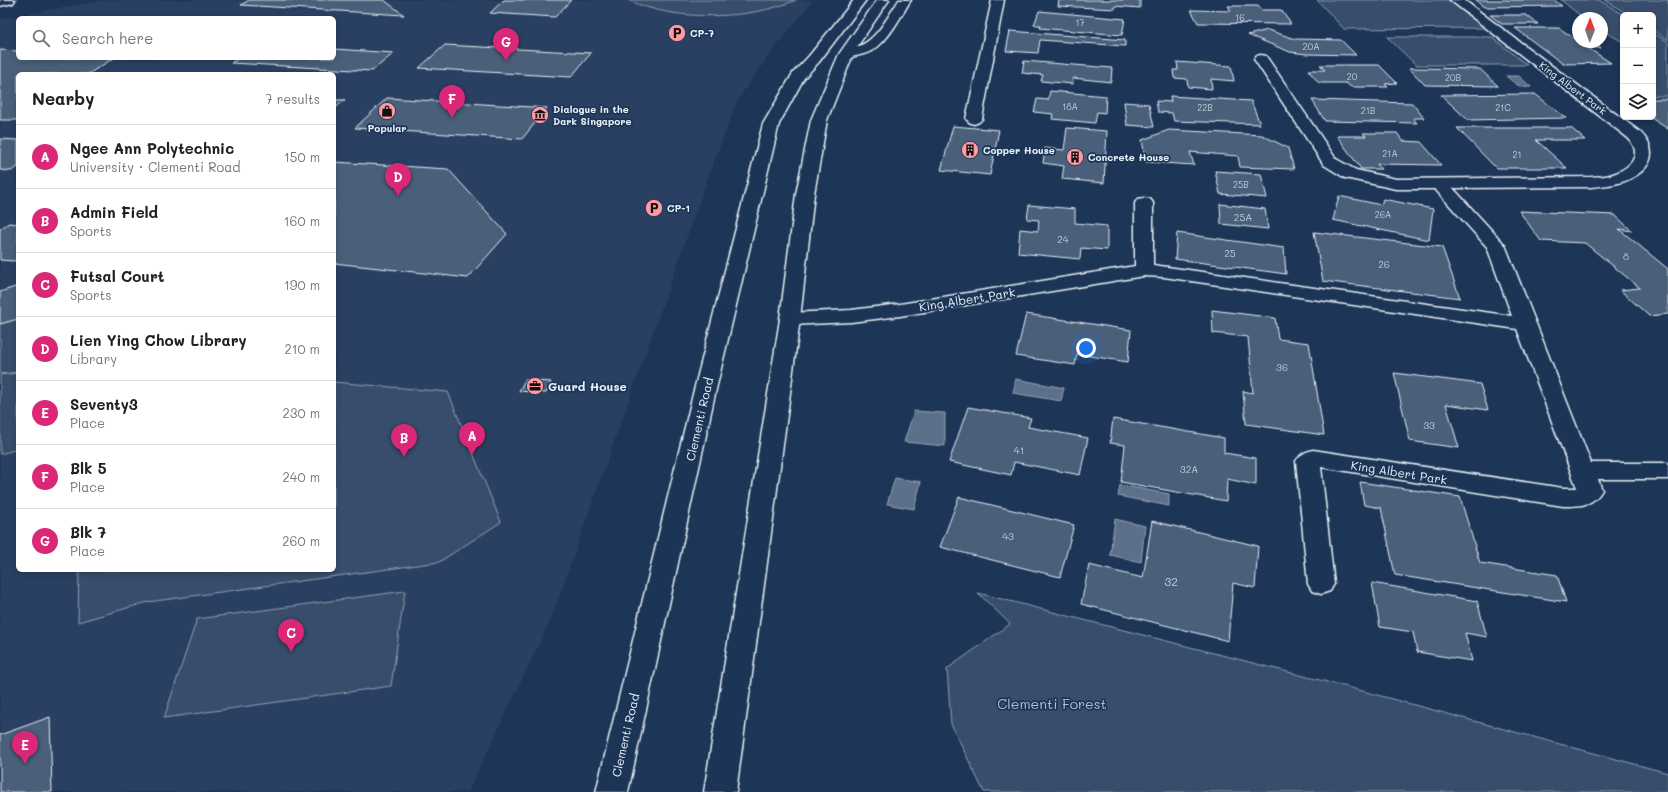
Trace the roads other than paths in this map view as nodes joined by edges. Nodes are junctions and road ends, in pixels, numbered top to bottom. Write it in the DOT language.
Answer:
graph roads {
  1 [pos="9,0"];
  2 [pos="860,0"];
  3 [pos="883,0"];
  4 [pos="905,0"];
  5 [pos="998,0"];
  6 [pos="1456,0"];
  7 [pos="0,2"];
  8 [pos="826,23"];
  9 [pos="846,54"];
  10 [pos="814,59"];
  11 [pos="1261,59"];
  12 [pos="974,119"];
  13 [pos="1440,184"];
  14 [pos="1144,203"];
  15 [pos="1144,270"];
  16 [pos="790,319"];
  17 [pos="1525,324"];
  18 [pos="1584,471"];
  19 [pos="1668,471"];
  20 [pos="1321,584"];
  21 [pos="612,792"];
  22 [pos="720,792"];
  1 -- 7 [label="main road"];
  2 -- 10 [label="main road, Clementi Road"];
  3 -- 9 [label="main road"];
  4 -- 9 [label="main road"];
  5 -- 12 [label="main road"];
  6 -- 13 [label="main road, King Albert Park"];
  8 -- 10 [label="main road"];
  9 -- 16 [label="main road"];
  10 -- 21 [label="main road, Clementi Road"];
  11 -- 13 [label="main road, King Albert Park"];
  13 -- 17 [label="main road, King Albert Park"];
  14 -- 15 [label="main road"];
  15 -- 16 [label="main road, King Albert Park"];
  15 -- 17 [label="main road, King Albert Park"];
  16 -- 22 [label="main road"];
  17 -- 18 [label="main road, King Albert Park"];
  18 -- 19 [label="main road"];
  18 -- 20 [label="main road, King Albert Park"];
}
